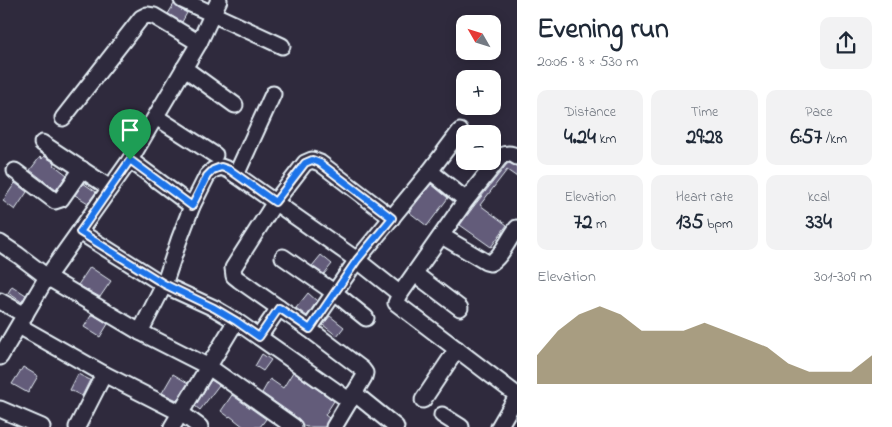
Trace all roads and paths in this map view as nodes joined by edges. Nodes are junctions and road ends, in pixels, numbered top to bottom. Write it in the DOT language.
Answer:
graph roads {
  1 [pos="182,0"];
  2 [pos="219,0"];
  3 [pos="213,14"];
  4 [pos="199,43"];
  5 [pos="282,46"];
  6 [pos="184,68"];
  7 [pos="272,94"];
  8 [pos="235,104"];
  9 [pos="156,117"];
  10 [pos="63,118"];
  11 [pos="456,136"];
  12 [pos="42,143"];
  13 [pos="215,155"];
  14 [pos="517,157"];
  15 [pos="130,160"];
  16 [pos="82,169"];
  17 [pos="15,171"];
  18 [pos="430,171"];
  19 [pos="236,175"];
  20 [pos="110,188"];
  21 [pos="466,200"];
  22 [pos="275,202"];
  23 [pos="192,206"];
  24 [pos="392,218"];
  25 [pos="517,228"];
  26 [pos="80,232"];
  27 [pos="442,236"];
  28 [pos="0,243"];
  29 [pos="283,257"];
  30 [pos="357,260"];
  31 [pos="415,274"];
  32 [pos="47,277"];
  33 [pos="164,284"];
  34 [pos="335,293"];
  35 [pos="400,294"];
  36 [pos="0,301"];
  37 [pos="279,308"];
  38 [pos="460,308"];
  39 [pos="366,318"];
  40 [pos="22,321"];
  41 [pos="236,321"];
  42 [pos="310,329"];
  43 [pos="140,332"];
  44 [pos="259,337"];
  45 [pos="457,350"];
  46 [pos="0,358"];
  47 [pos="209,367"];
  48 [pos="104,374"];
  49 [pos="517,396"];
  50 [pos="352,397"];
  51 [pos="424,400"];
  52 [pos="0,409"];
  53 [pos="181,413"];
  54 [pos="442,415"];
  55 [pos="84,425"];
  56 [pos="42,427"];
  57 [pos="172,427"];
  58 [pos="200,427"];
  59 [pos="294,427"];
  60 [pos="334,427"];
  61 [pos="396,427"];
  62 [pos="461,427"];
  63 [pos="499,427"];
  1 -- 3 [label="street"];
  2 -- 3 [label="street"];
  3 -- 4 [label="street"];
  3 -- 5 [label="street"];
  4 -- 6 [label="street"];
  4 -- 10 [label="street"];
  6 -- 8 [label="street"];
  6 -- 9 [label="street"];
  7 -- 19 [label="street"];
  9 -- 13 [label="street"];
  9 -- 15 [label="street"];
  11 -- 18 [label="street"];
  12 -- 16 [label="street"];
  14 -- 21 [label="street"];
  15 -- 20 [label="street"];
  15 -- 23 [label="street"];
  16 -- 17 [label="street"];
  16 -- 20 [label="street"];
  18 -- 21 [label="street"];
  18 -- 24 [label="street"];
  19 -- 22 [label="street"];
  19 -- 23 [label="street"];
  20 -- 26 [label="street"];
  21 -- 27 [label="street"];
  22 -- 24 [label="street"];
  22 -- 30 [label="street"];
  22 -- 37 [label="street"];
  23 -- 33 [label="street"];
  24 -- 30 [label="street"];
  25 -- 27 [label="street"];
  26 -- 32 [label="street"];
  26 -- 33 [label="street"];
  27 -- 31 [label="street"];
  28 -- 32 [label="street"];
  29 -- 34 [label="street"];
  30 -- 34 [label="street"];
  30 -- 35 [label="street"];
  31 -- 35 [label="street"];
  31 -- 38 [label="street"];
  32 -- 40 [label="street"];
  32 -- 43 [label="street"];
  33 -- 41 [label="street"];
  33 -- 43 [label="street"];
  34 -- 39 [label="street"];
  34 -- 42 [label="street"];
  35 -- 45 [label="street"];
  36 -- 40 [label="street"];
  37 -- 42 [label="street"];
  37 -- 44 [label="street"];
  40 -- 46 [label="street"];
  40 -- 48 [label="street"];
  41 -- 44 [label="street"];
  41 -- 47 [label="street"];
  42 -- 50 [label="street"];
  43 -- 47 [label="street"];
  44 -- 50 [label="street"];
  45 -- 49 [label="street"];
  45 -- 51 [label="street"];
  47 -- 53 [label="street"];
  47 -- 59 [label="street"];
  48 -- 53 [label="street"];
  48 -- 55 [label="street"];
  49 -- 63 [label="street"];
  50 -- 60 [label="street"];
  50 -- 61 [label="street"];
  52 -- 56 [label="street"];
  53 -- 57 [label="street"];
  53 -- 58 [label="street"];
  54 -- 62 [label="street"];
}
